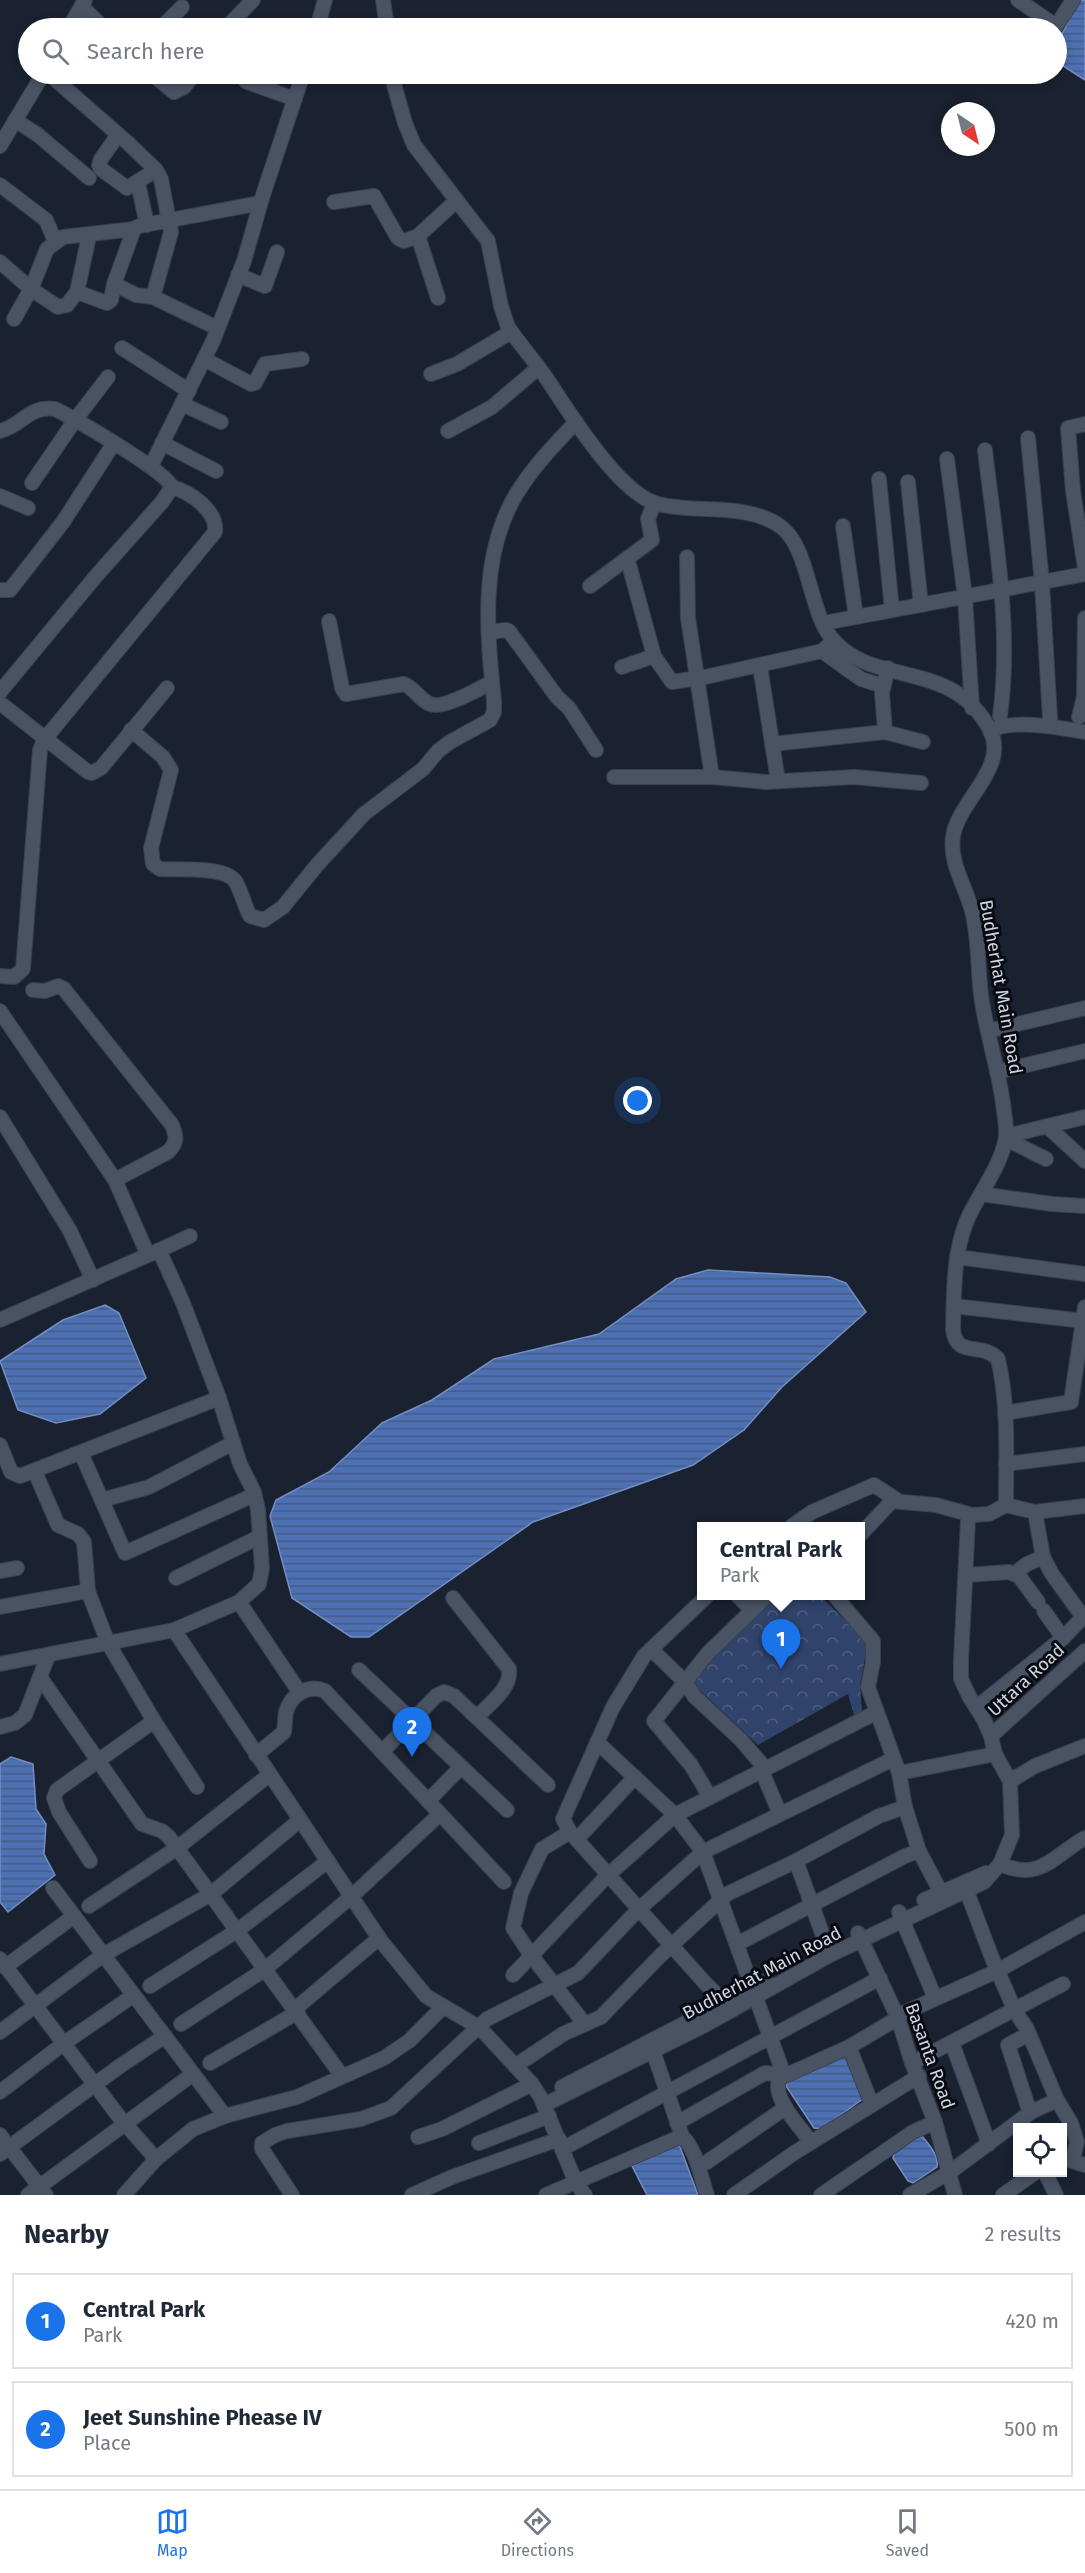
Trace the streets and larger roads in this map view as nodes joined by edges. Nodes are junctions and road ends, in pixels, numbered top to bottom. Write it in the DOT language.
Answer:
graph roads {
  1 [pos="253,0"];
  2 [pos="326,0"];
  3 [pos="383,0"];
  4 [pos="1018,0"];
  5 [pos="1072,0"];
  6 [pos="83,3"];
  7 [pos="182,8"];
  8 [pos="75,18"];
  9 [pos="96,18"];
  10 [pos="172,18"];
  11 [pos="236,18"];
  12 [pos="320,18"];
  13 [pos="386,18"];
  14 [pos="1043,18"];
  15 [pos="1061,18"];
  16 [pos="37,84"];
  17 [pos="60,84"];
  18 [pos="164,84"];
  19 [pos="186,84"];
  20 [pos="252,84"];
  21 [pos="300,84"];
  22 [pos="395,84"];
  23 [pos="295,99"];
  24 [pos="15,120"];
  25 [pos="118,135"];
  26 [pos="0,146"];
  27 [pos="156,171"];
  28 [pos="89,178"];
  29 [pos="138,183"];
  30 [pos="0,185"];
  31 [pos="456,201"];
  32 [pos="334,202"];
  33 [pos="260,203"];
  34 [pos="169,220"];
  35 [pos="140,227"];
  36 [pos="89,236"];
  37 [pos="418,236"];
  38 [pos="55,241"];
  39 [pos="277,252"];
  40 [pos="0,262"];
  41 [pos="238,274"];
  42 [pos="114,284"];
  43 [pos="31,289"];
  44 [pos="77,292"];
  45 [pos="153,297"];
  46 [pos="438,297"];
  47 [pos="14,319"];
  48 [pos="217,328"];
  49 [pos="503,337"];
  50 [pos="122,348"];
  51 [pos="204,359"];
  52 [pos="302,359"];
  53 [pos="538,368"];
  54 [pos="431,374"];
  55 [pos="108,377"];
  56 [pos="189,391"];
  57 [pos="182,404"];
  58 [pos="75,420"];
  59 [pos="221,422"];
  60 [pos="576,422"];
  61 [pos="1085,424"];
  62 [pos="0,430"];
  63 [pos="448,431"];
  64 [pos="1028,438"];
  65 [pos="114,443"];
  66 [pos="162,443"];
  67 [pos="985,450"];
  68 [pos="947,459"];
  69 [pos="152,466"];
  70 [pos="216,471"];
  71 [pos="879,479"];
  72 [pos="908,482"];
  73 [pos="32,483"];
  74 [pos="172,487"];
  75 [pos="0,496"];
  76 [pos="654,504"];
  77 [pos="28,508"];
  78 [pos="843,526"];
  79 [pos="687,557"];
  80 [pos="628,561"];
  81 [pos="1085,568"];
  82 [pos="1085,574"];
  83 [pos="1042,583"];
  84 [pos="590,586"];
  85 [pos="0,590"];
  86 [pos="1001,591"];
  87 [pos="965,597"];
  88 [pos="921,605"];
  89 [pos="892,610"];
  90 [pos="856,617"];
  91 [pos="1085,618"];
  92 [pos="329,621"];
  93 [pos="824,623"];
  94 [pos="489,632"];
  95 [pos="834,641"];
  96 [pos="822,651"];
  97 [pos="654,656"];
  98 [pos="760,666"];
  99 [pos="622,667"];
  100 [pos="888,668"];
  101 [pos="698,677"];
  102 [pos="492,682"];
  103 [pos="883,686"];
  104 [pos="167,688"];
  105 [pos="0,692"];
  106 [pos="0,703"];
  107 [pos="972,708"];
  108 [pos="1000,716"];
  109 [pos="1078,717"];
  110 [pos="1050,718"];
  111 [pos="131,730"];
  112 [pos="990,731"];
  113 [pos="885,732"];
  114 [pos="1085,732"];
  115 [pos="44,740"];
  116 [pos="924,742"];
  117 [pos="772,744"];
  118 [pos="596,750"];
  119 [pos="614,777"];
  120 [pos="712,777"];
  121 [pos="778,782"];
  122 [pos="921,783"];
  123 [pos="0,976"];
  124 [pos="33,990"];
  125 [pos="1085,1008"];
  126 [pos="0,1011"];
  127 [pos="988,1031"];
  128 [pos="1085,1051"];
  129 [pos="997,1072"];
  130 [pos="0,1117"];
  131 [pos="1085,1117"];
  132 [pos="1047,1126"];
  133 [pos="1006,1137"];
  134 [pos="1046,1159"];
  135 [pos="1085,1161"];
  136 [pos="115,1180"];
  137 [pos="981,1194"];
  138 [pos="1085,1206"];
  139 [pos="190,1236"];
  140 [pos="154,1253"];
  141 [pos="957,1257"];
  142 [pos="1085,1274"];
  143 [pos="93,1280"];
  144 [pos="954,1306"];
  145 [pos="1084,1314"];
  146 [pos="0,1320"];
  147 [pos="219,1398"];
  148 [pos="1078,1400"];
  149 [pos="1005,1413"];
  150 [pos="233,1443"];
  151 [pos="0,1445"];
  152 [pos="81,1453"];
  153 [pos="1085,1454"];
  154 [pos="1006,1464"];
  155 [pos="35,1472"];
  156 [pos="254,1496"];
  157 [pos="102,1500"];
  158 [pos="902,1501"];
  159 [pos="1006,1505"];
  160 [pos="1085,1506"];
  161 [pos="1035,1512"];
  162 [pos="972,1515"];
  163 [pos="799,1522"];
  164 [pos="865,1530"];
  165 [pos="259,1537"];
  166 [pos="1043,1557"];
  167 [pos="17,1568"];
  168 [pos="0,1570"];
  169 [pos="1014,1574"];
  170 [pos="966,1575"];
  171 [pos="176,1578"];
  172 [pos="88,1591"];
  173 [pos="453,1598"];
  174 [pos="703,1600"];
  175 [pos="742,1600"];
  176 [pos="763,1600"];
  177 [pos="838,1600"];
  178 [pos="239,1602"];
  179 [pos="0,1607"];
  180 [pos="752,1610"];
  181 [pos="1084,1616"];
  182 [pos="174,1630"];
  183 [pos="1063,1638"];
  184 [pos="108,1643"];
  185 [pos="651,1649"];
  186 [pos="1085,1651"];
  187 [pos="48,1656"];
  188 [pos="0,1664"];
  189 [pos="359,1670"];
  190 [pos="40,1677"];
  191 [pos="685,1682"];
  192 [pos="300,1693"];
  193 [pos="977,1707"];
  194 [pos="877,1712"];
  195 [pos="477,1717"];
  196 [pos="413,1719"];
  197 [pos="154,1721"];
  198 [pos="0,1727"];
  199 [pos="988,1729"];
  200 [pos="597,1742"];
  201 [pos="1085,1746"];
  202 [pos="382,1752"];
  203 [pos="995,1754"];
  204 [pos="256,1755"];
  205 [pos="99,1759"];
  206 [pos="893,1759"];
  207 [pos="460,1767"];
  208 [pos="763,1769"];
  209 [pos="899,1773"];
  210 [pos="269,1775"];
  211 [pos="635,1777"];
  212 [pos="1010,1780"];
  213 [pos="548,1785"];
  214 [pos="197,1787"];
  215 [pos="710,1797"];
  216 [pos="428,1801"];
  217 [pos="905,1807"];
  218 [pos="507,1810"];
  219 [pos="440,1814"];
  220 [pos="780,1814"];
  221 [pos="675,1815"];
  222 [pos="300,1820"];
  223 [pos="574,1835"];
  224 [pos="1085,1838"];
  225 [pos="177,1848"];
  226 [pos="919,1851"];
  227 [pos="703,1852"];
  228 [pos="90,1861"];
  229 [pos="328,1861"];
  230 [pos="796,1861"];
  231 [pos="998,1867"];
  232 [pos="609,1875"];
  233 [pos="504,1882"];
  234 [pos="965,1887"];
  235 [pos="53,1888"];
  236 [pos="211,1894"];
  237 [pos="352,1896"];
  238 [pos="942,1896"];
  239 [pos="720,1900"];
  240 [pos="813,1903"];
  241 [pos="89,1906"];
  242 [pos="638,1910"];
  243 [pos="74,1916"];
  244 [pos="901,1916"];
  245 [pos="1085,1922"];
  246 [pos="238,1930"];
  247 [pos="860,1937"];
  248 [pos="379,1938"];
  249 [pos="736,1944"];
  250 [pos="671,1945"];
  251 [pos="829,1952"];
  252 [pos="103,1955"];
  253 [pos="531,1955"];
  254 [pos="3,1963"];
  255 [pos="264,1970"];
  256 [pos="997,1971"];
  257 [pos="513,1975"];
  258 [pos="880,1978"];
  259 [pos="1063,1984"];
  260 [pos="555,1985"];
  261 [pos="150,1986"];
  262 [pos="754,1992"];
  263 [pos="134,1995"];
  264 [pos="935,1998"];
  265 [pos="728,2005"];
  266 [pos="34,2006"];
  267 [pos="296,2010"];
  268 [pos="1015,2011"];
  269 [pos="452,2012"];
  270 [pos="898,2017"];
  271 [pos="584,2023"];
  272 [pos="181,2024"];
  273 [pos="480,2028"];
  274 [pos="0,2032"];
  275 [pos="1029,2034"];
  276 [pos="165,2036"];
  277 [pos="770,2036"];
  278 [pos="952,2043"];
  279 [pos="63,2044"];
  280 [pos="849,2047"];
  281 [pos="653,2051"];
  282 [pos="210,2063"];
  283 [pos="912,2063"];
  284 [pos="515,2066"];
  285 [pos="193,2074"];
  286 [pos="342,2076"];
  287 [pos="919,2076"];
  288 [pos="782,2077"];
  289 [pos="94,2084"];
  290 [pos="532,2084"];
  291 [pos="0,2092"];
  292 [pos="668,2093"];
  293 [pos="1057,2100"];
  294 [pos="872,2105"];
  295 [pos="545,2107"];
  296 [pos="785,2108"];
  297 [pos="1030,2113"];
  298 [pos="225,2116"];
  299 [pos="935,2122"];
  300 [pos="124,2123"];
  301 [pos="679,2129"];
  302 [pos="0,2135"];
  303 [pos="418,2137"];
  304 [pos="811,2142"];
  305 [pos="478,2143"];
  306 [pos="560,2144"];
  307 [pos="989,2144"];
  308 [pos="5,2151"];
  309 [pos="156,2159"];
  310 [pos="1073,2160"];
  311 [pos="699,2165"];
  312 [pos="950,2172"];
  313 [pos="1030,2177"];
  314 [pos="1047,2177"];
  315 [pos="576,2183"];
  316 [pos="38,2192"];
  317 [pos="1008,2194"];
  318 [pos="124,2195"];
  319 [pos="292,2195"];
  320 [pos="412,2195"];
  321 [pos="546,2195"];
  322 [pos="585,2195"];
  323 [pos="707,2195"];
  324 [pos="734,2195"];
  325 [pos="821,2195"];
  326 [pos="910,2195"];
  327 [pos="955,2195"];
  328 [pos="1056,2195"];
  1 -- 11 [label="street"];
  2 -- 12 [label="street"];
  3 -- 13 [label="street"];
  4 -- 14 [label="street"];
  5 -- 15 [label="street"];
  6 -- 8 [label="street"];
  6 -- 9 [label="street"];
  7 -- 10 [label="street"];
  16 -- 24 [label="street"];
  17 -- 25 [label="street"];
  18 -- 19 [label="street"];
  20 -- 23 [label="street"];
  21 -- 23 [label="street"];
  22 -- 31 [label="street"];
  23 -- 33 [label="street"];
  24 -- 26 [label="street"];
  24 -- 28 [label="street"];
  25 -- 27 [label="street"];
  25 -- 29 [label="street"];
  27 -- 29 [label="street"];
  27 -- 34 [label="street"];
  29 -- 35 [label="street"];
  30 -- 38 [label="street"];
  31 -- 37 [label="street"];
  31 -- 49 [label="street"];
  32 -- 37 [label="street"];
  33 -- 34 [label="street"];
  33 -- 41 [label="street"];
  34 -- 35 [label="street"];
  34 -- 45 [label="street"];
  35 -- 36 [label="street"];
  35 -- 42 [label="street"];
  36 -- 38 [label="street"];
  36 -- 44 [label="street"];
  37 -- 46 [label="street"];
  38 -- 43 [label="street"];
  39 -- 41 [label="street"];
  40 -- 43 [label="street"];
  41 -- 48 [label="street"];
  42 -- 44 [label="street"];
  42 -- 45 [label="street"];
  43 -- 44 [label="street"];
  43 -- 47 [label="street"];
  45 -- 48 [label="street"];
  48 -- 51 [label="street"];
  49 -- 53 [label="street"];
  49 -- 54 [label="street"];
  50 -- 56 [label="street"];
  51 -- 52 [label="street"];
  51 -- 56 [label="street"];
  53 -- 60 [label="street"];
  53 -- 63 [label="street"];
  55 -- 58 [label="street"];
  56 -- 57 [label="street"];
  57 -- 59 [label="street"];
  57 -- 66 [label="street"];
  58 -- 62 [label="street"];
  58 -- 65 [label="street"];
  58 -- 73 [label="street"];
  60 -- 76 [label="street"];
  60 -- 94 [label="street"];
  61 -- 81 [label="street"];
  64 -- 83 [label="street"];
  65 -- 69 [label="street"];
  65 -- 85 [label="street"];
  66 -- 69 [label="street"];
  66 -- 70 [label="street"];
  67 -- 86 [label="street"];
  68 -- 87 [label="street"];
  69 -- 74 [label="street"];
  71 -- 89 [label="street"];
  72 -- 88 [label="street"];
  74 -- 105 [label="street"];
  74 -- 115 [label="street"];
  75 -- 77 [label="street"];
  76 -- 80 [label="street"];
  76 -- 93 [label="street"];
  78 -- 90 [label="street"];
  79 -- 101 [label="street"];
  80 -- 84 [label="street"];
  80 -- 97 [label="street"];
  82 -- 83 [label="street"];
  83 -- 86 [label="street"];
  83 -- 110 [label="street"];
  86 -- 87 [label="street"];
  86 -- 108 [label="street"];
  87 -- 88 [label="street"];
  87 -- 107 [label="street"];
  88 -- 89 [label="street"];
  89 -- 90 [label="street"];
  90 -- 93 [label="street"];
  91 -- 109 [label="street"];
  92 -- 102 [label="street"];
  93 -- 95 [label="street"];
  94 -- 102 [label="street"];
  94 -- 118 [label="street"];
  95 -- 96 [label="street"];
  95 -- 100 [label="street"];
  96 -- 98 [label="street"];
  96 -- 103 [label="street"];
  97 -- 99 [label="street"];
  97 -- 101 [label="street"];
  98 -- 101 [label="street"];
  98 -- 117 [label="street"];
  100 -- 103 [label="street"];
  100 -- 107 [label="street"];
  101 -- 120 [label="street"];
  102 -- 111 [label="street"];
  103 -- 113 [label="street"];
  104 -- 111 [label="street"];
  106 -- 115 [label="street"];
  107 -- 112 [label="street"];
  111 -- 115 [label="street"];
  112 -- 114 [label="street"];
  112 -- 127 [label="street, Budherhat Main Road"];
  113 -- 116 [label="street"];
  113 -- 117 [label="street"];
  115 -- 123 [label="street"];
  117 -- 121 [label="street"];
  119 -- 120 [label="street"];
  120 -- 121 [label="street"];
  121 -- 122 [label="street"];
  124 -- 136 [label="street"];
  125 -- 127 [label="street"];
  126 -- 136 [label="street"];
  127 -- 129 [label="street, Budherhat Main Road"];
  128 -- 129 [label="street"];
  129 -- 133 [label="street, Budherhat Main Road"];
  130 -- 143 [label="street"];
  131 -- 132 [label="street"];
  132 -- 133 [label="street"];
  132 -- 135 [label="street"];
  133 -- 134 [label="street"];
  133 -- 137 [label="street, Budherhat Main Road"];
  136 -- 140 [label="street"];
  137 -- 138 [label="street"];
  137 -- 141 [label="street, Budherhat Main Road"];
  139 -- 140 [label="street"];
  140 -- 143 [label="street"];
  140 -- 147 [label="street"];
  141 -- 142 [label="street"];
  141 -- 144 [label="street, Budherhat Main Road"];
  143 -- 146 [label="street"];
  144 -- 145 [label="street"];
  144 -- 149 [label="street, Budherhat Main Road"];
  145 -- 148 [label="street"];
  147 -- 150 [label="street"];
  147 -- 152 [label="street"];
  148 -- 149 [label="street"];
  149 -- 154 [label="street, Budherhat Main Road"];
  150 -- 156 [label="street"];
  150 -- 157 [label="street"];
  151 -- 155 [label="street"];
  152 -- 155 [label="street"];
  152 -- 157 [label="street"];
  153 -- 154 [label="street"];
  154 -- 159 [label="street, Budherhat Main Road"];
  155 -- 172 [label="street"];
  156 -- 157 [label="street"];
  156 -- 165 [label="street"];
  158 -- 162 [label="street"];
  158 -- 163 [label="street"];
  158 -- 164 [label="street"];
  159 -- 161 [label="street"];
  159 -- 162 [label="street"];
  160 -- 161 [label="street"];
  161 -- 166 [label="street"];
  162 -- 170 [label="street"];
  165 -- 171 [label="street"];
  165 -- 178 [label="street"];
  166 -- 169 [label="street"];
  166 -- 181 [label="street"];
  167 -- 168 [label="street"];
  169 -- 170 [label="street"];
  169 -- 183 [label="street"];
  170 -- 193 [label="street"];
  172 -- 179 [label="street"];
  172 -- 184 [label="street"];
  173 -- 195 [label="street"];
  174 -- 185 [label="street"];
  175 -- 180 [label="street"];
  176 -- 180 [label="street"];
  177 -- 194 [label="street"];
  178 -- 182 [label="street"];
  178 -- 192 [label="street"];
  180 -- 191 [label="street"];
  181 -- 183 [label="street"];
  182 -- 184 [label="street"];
  182 -- 204 [label="street"];
  183 -- 193 [label="street"];
  184 -- 187 [label="street"];
  184 -- 197 [label="street"];
  185 -- 191 [label="street"];
  185 -- 200 [label="street"];
  186 -- 199 [label="street, Uttara Road"];
  187 -- 188 [label="street"];
  187 -- 190 [label="street"];
  189 -- 196 [label="street"];
  190 -- 198 [label="street"];
  190 -- 205 [label="street"];
  191 -- 208 [label="street"];
  191 -- 215 [label="street"];
  192 -- 202 [label="street"];
  192 -- 204 [label="street"];
  193 -- 199 [label="street"];
  194 -- 206 [label="street"];
  194 -- 208 [label="street"];
  195 -- 196 [label="street"];
  195 -- 213 [label="street"];
  196 -- 202 [label="street"];
  196 -- 207 [label="street"];
  197 -- 205 [label="street"];
  197 -- 214 [label="street"];
  199 -- 203 [label="street"];
  200 -- 211 [label="street"];
  200 -- 223 [label="street"];
  201 -- 212 [label="street"];
  202 -- 216 [label="street"];
  203 -- 209 [label="street"];
  203 -- 212 [label="street"];
  204 -- 210 [label="street"];
  205 -- 225 [label="street"];
  205 -- 228 [label="street"];
  206 -- 209 [label="street"];
  206 -- 220 [label="street"];
  207 -- 216 [label="street"];
  207 -- 218 [label="street"];
  208 -- 215 [label="street"];
  208 -- 220 [label="street"];
  209 -- 217 [label="street"];
  210 -- 222 [label="street"];
  210 -- 225 [label="street"];
  211 -- 221 [label="street"];
  211 -- 223 [label="street"];
  212 -- 231 [label="street"];
  215 -- 221 [label="street"];
  216 -- 219 [label="street"];
  217 -- 226 [label="street"];
  217 -- 230 [label="street"];
  219 -- 233 [label="street"];
  219 -- 237 [label="street"];
  220 -- 227 [label="street"];
  221 -- 227 [label="street"];
  221 -- 232 [label="street"];
  222 -- 229 [label="street"];
  222 -- 236 [label="street"];
  223 -- 232 [label="street"];
  223 -- 253 [label="street"];
  224 -- 231 [label="street"];
  225 -- 236 [label="street"];
  225 -- 241 [label="street"];
  226 -- 238 [label="street"];
  226 -- 240 [label="street"];
  227 -- 239 [label="street"];
  227 -- 242 [label="street"];
  229 -- 237 [label="street"];
  229 -- 246 [label="street"];
  230 -- 239 [label="street"];
  230 -- 240 [label="street"];
  231 -- 234 [label="street, Budherhat Main Road"];
  232 -- 242 [label="street"];
  232 -- 253 [label="street"];
  234 -- 238 [label="street, Budherhat Main Road"];
  234 -- 256 [label="street"];
  235 -- 243 [label="street"];
  236 -- 246 [label="street"];
  236 -- 252 [label="street"];
  237 -- 248 [label="street"];
  237 -- 255 [label="street"];
  238 -- 244 [label="street, Budherhat Main Road"];
  239 -- 249 [label="street"];
  239 -- 250 [label="street"];
  240 -- 249 [label="street"];
  240 -- 251 [label="street"];
  242 -- 250 [label="street"];
  242 -- 260 [label="street"];
  243 -- 252 [label="street"];
  243 -- 254 [label="street"];
  244 -- 247 [label="street, Budherhat Main Road"];
  244 -- 264 [label="street"];
  245 -- 256 [label="street"];
  246 -- 255 [label="street"];
  246 -- 261 [label="street"];
  247 -- 251 [label="street, Budherhat Main Road"];
  247 -- 258 [label="street, Basanta Road"];
  248 -- 267 [label="street"];
  248 -- 269 [label="street"];
  249 -- 262 [label="street"];
  250 -- 265 [label="street"];
  250 -- 271 [label="street"];
  251 -- 262 [label="street, Budherhat Main Road"];
  252 -- 263 [label="street"];
  252 -- 266 [label="street"];
  253 -- 257 [label="street"];
  253 -- 260 [label="street"];
  254 -- 266 [label="street"];
  255 -- 267 [label="street"];
  255 -- 272 [label="street"];
  256 -- 264 [label="street"];
  256 -- 268 [label="street"];
  258 -- 270 [label="street, Basanta Road"];
  258 -- 277 [label="street"];
  259 -- 268 [label="street"];
  260 -- 271 [label="street"];
  260 -- 273 [label="street"];
  262 -- 265 [label="street, Budherhat Main Road"];
  262 -- 277 [label="street"];
  263 -- 276 [label="street"];
  263 -- 279 [label="street"];
  264 -- 270 [label="street"];
  265 -- 281 [label="street, Budherhat Main Road"];
  265 -- 295 [label="street, Budherhat Main Road"];
  266 -- 274 [label="street"];
  266 -- 279 [label="street"];
  267 -- 282 [label="street"];
  267 -- 286 [label="street"];
  268 -- 275 [label="street"];
  268 -- 278 [label="street"];
  269 -- 273 [label="street"];
  269 -- 286 [label="street"];
  270 -- 280 [label="street"];
  270 -- 283 [label="street, Basanta Road"];
  271 -- 284 [label="street"];
  273 -- 284 [label="street"];
  273 -- 319 [label="street"];
  275 -- 293 [label="street"];
  275 -- 297 [label="street"];
  276 -- 285 [label="street"];
  276 -- 289 [label="street"];
  277 -- 288 [label="street"];
  277 -- 292 [label="street"];
  278 -- 283 [label="street"];
  278 -- 307 [label="street"];
  279 -- 289 [label="street"];
  279 -- 291 [label="street"];
  280 -- 288 [label="street"];
  280 -- 294 [label="street"];
  281 -- 292 [label="street"];
  281 -- 295 [label="street, Budherhat Main Road"];
  283 -- 287 [label="street, Basanta Road"];
  284 -- 290 [label="street"];
  285 -- 298 [label="street"];
  285 -- 300 [label="street"];
  286 -- 298 [label="street"];
  287 -- 294 [label="street"];
  287 -- 299 [label="street, Basanta Road"];
  288 -- 296 [label="street"];
  288 -- 301 [label="street"];
  289 -- 300 [label="street"];
  289 -- 308 [label="street"];
  290 -- 295 [label="street"];
  290 -- 303 [label="street"];
  292 -- 301 [label="street"];
  292 -- 306 [label="street"];
  293 -- 297 [label="street"];
  293 -- 310 [label="street"];
  294 -- 304 [label="street"];
  295 -- 305 [label="street"];
  295 -- 306 [label="street"];
  296 -- 304 [label="street"];
  296 -- 311 [label="street"];
  297 -- 307 [label="street"];
  298 -- 309 [label="street"];
  299 -- 312 [label="street, Basanta Road"];
  299 -- 325 [label="street"];
  300 -- 309 [label="street"];
  300 -- 316 [label="street"];
  301 -- 311 [label="street"];
  301 -- 315 [label="street"];
  302 -- 308 [label="street"];
  304 -- 324 [label="street"];
  306 -- 315 [label="street"];
  306 -- 320 [label="street"];
  307 -- 312 [label="street"];
  308 -- 316 [label="street"];
  309 -- 318 [label="street"];
  311 -- 323 [label="street"];
  312 -- 326 [label="street"];
  312 -- 327 [label="street, Basanta Road"];
  313 -- 317 [label="street"];
  314 -- 328 [label="street"];
  315 -- 321 [label="street"];
  315 -- 322 [label="street"];
}
